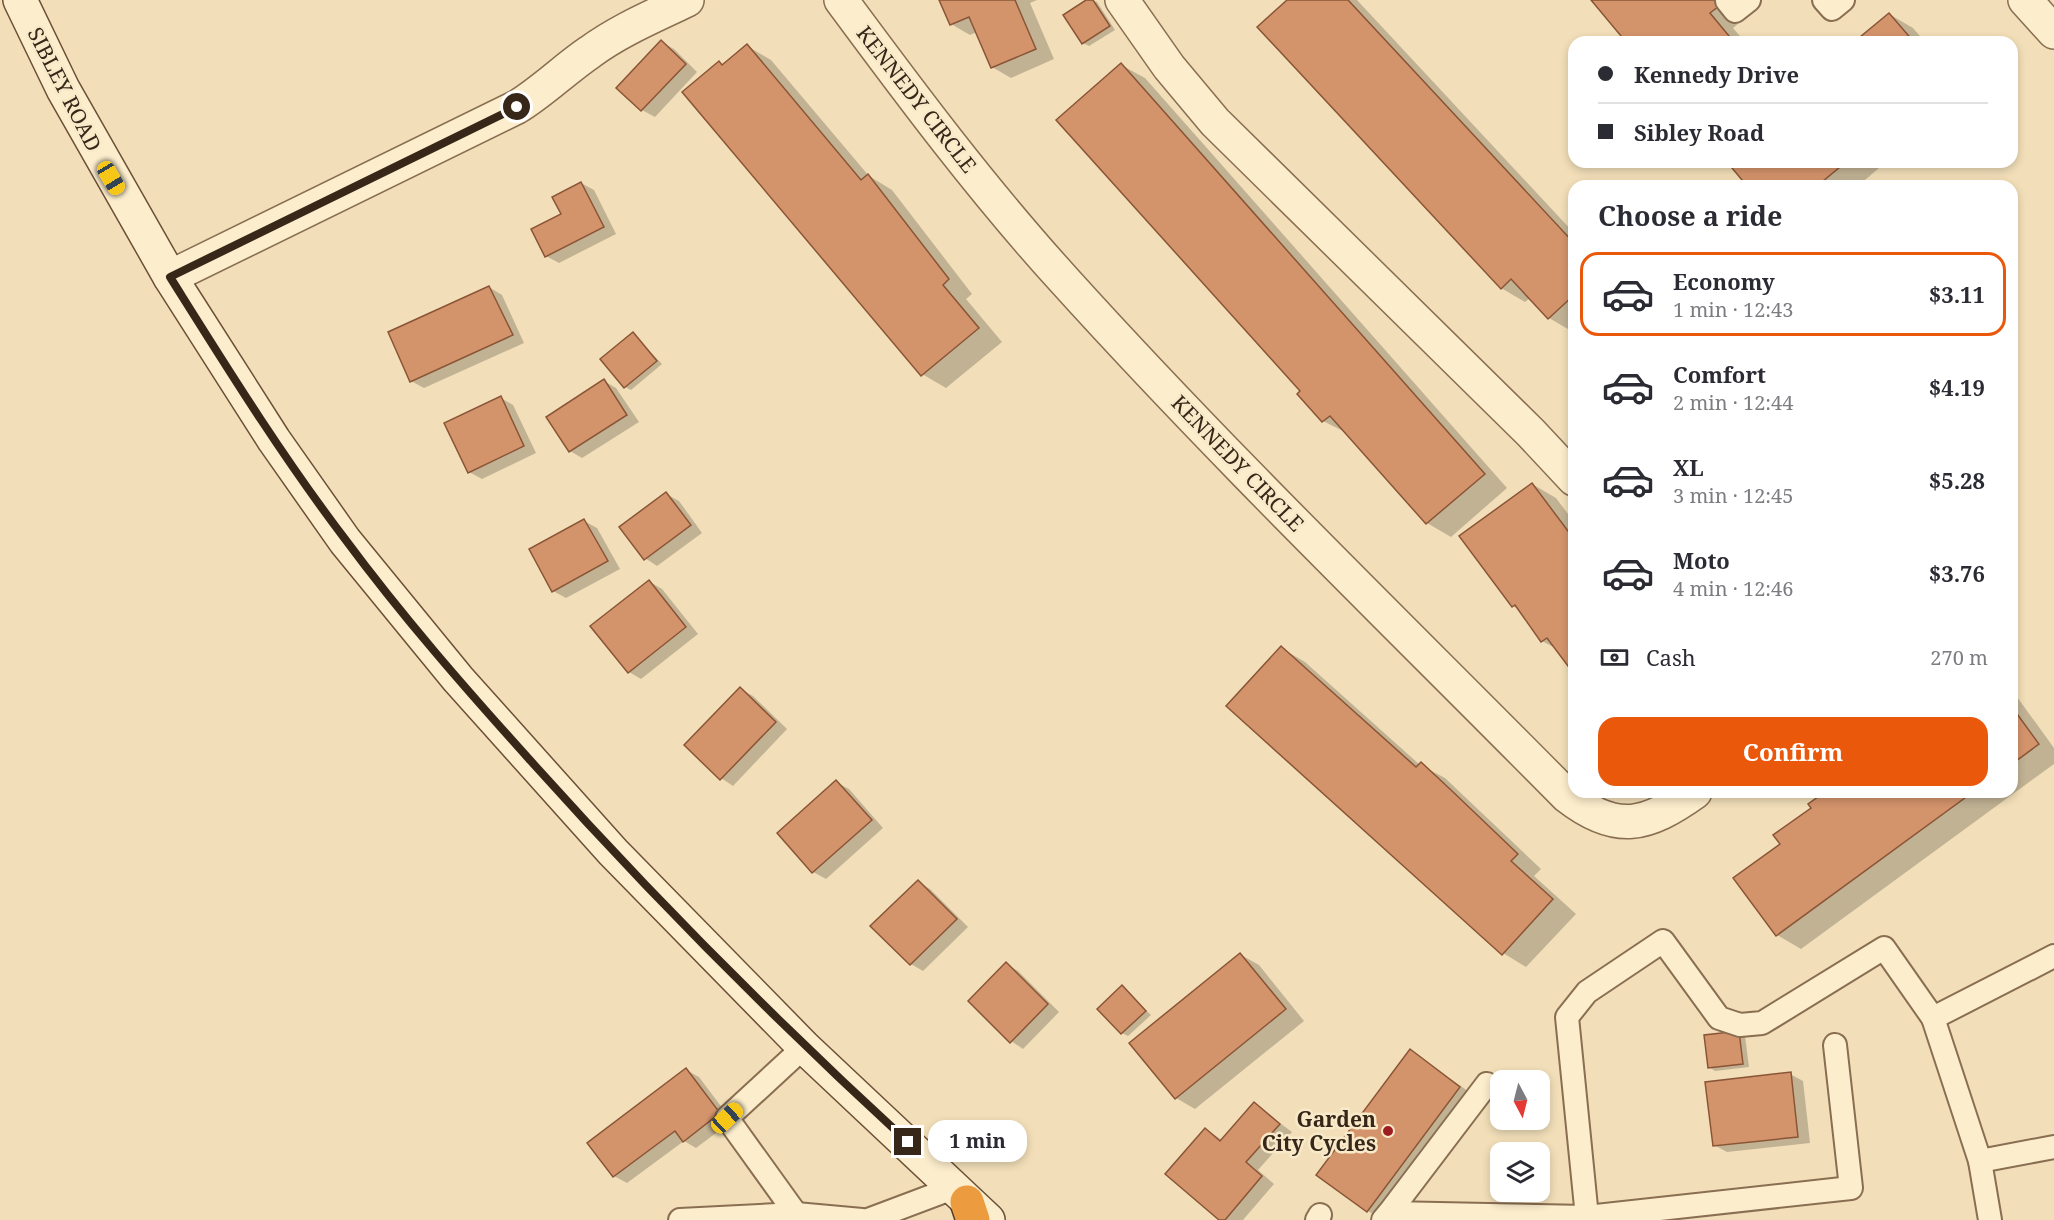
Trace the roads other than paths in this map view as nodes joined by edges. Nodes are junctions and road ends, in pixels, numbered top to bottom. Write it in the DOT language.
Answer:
graph roads {
  1 [pos="21,0"];
  2 [pos="687,0"];
  3 [pos="841,0"];
  4 [pos="1122,0"];
  5 [pos="1749,0"];
  6 [pos="1824,0"];
  7 [pos="1843,0"];
  8 [pos="2025,0"];
  9 [pos="1727,1"];
  10 [pos="2054,32"];
  11 [pos="170,277"];
  12 [pos="1568,473"];
  13 [pos="1568,797"];
  14 [pos="1570,798"];
  15 [pos="1687,798"];
  16 [pos="2054,956"];
  17 [pos="1933,1018"];
  18 [pos="1834,1045"];
  19 [pos="804,1047"];
  20 [pos="1487,1084"];
  21 [pos="2054,1147"];
  22 [pos="1980,1161"];
  23 [pos="970,1207"];
  24 [pos="796,1214"];
  25 [pos="1386,1216"];
  26 [pos="1587,1216"];
  27 [pos="680,1220"];
  28 [pos="862,1220"];
  29 [pos="868,1220"];
  30 [pos="1990,1220"];
  1 -- 11 [label="street, SIBLEY ROAD"];
  2 -- 11 [label="street"];
  3 -- 13 [label="street, KENNEDY CIRCLE"];
  4 -- 12 [label="street"];
  5 -- 9 [label="lane"];
  6 -- 7 [label="lane"];
  8 -- 10 [label="street"];
  11 -- 19 [label="street, SIBLEY ROAD"];
  14 -- 15 [label="street, KENNEDY CIRCLE"];
  16 -- 17 [label="lane"];
  17 -- 22 [label="lane"];
  17 -- 26 [label="lane"];
  18 -- 26 [label="lane"];
  19 -- 23 [label="street, SIBLEY ROAD"];
  19 -- 24 [label="lane"];
  20 -- 25 [label="lane"];
  21 -- 22 [label="lane"];
  22 -- 30 [label="lane"];
  23 -- 29 [label="lane"];
  24 -- 27 [label="lane"];
  24 -- 28 [label="lane"];
  25 -- 26 [label="lane"];
}
